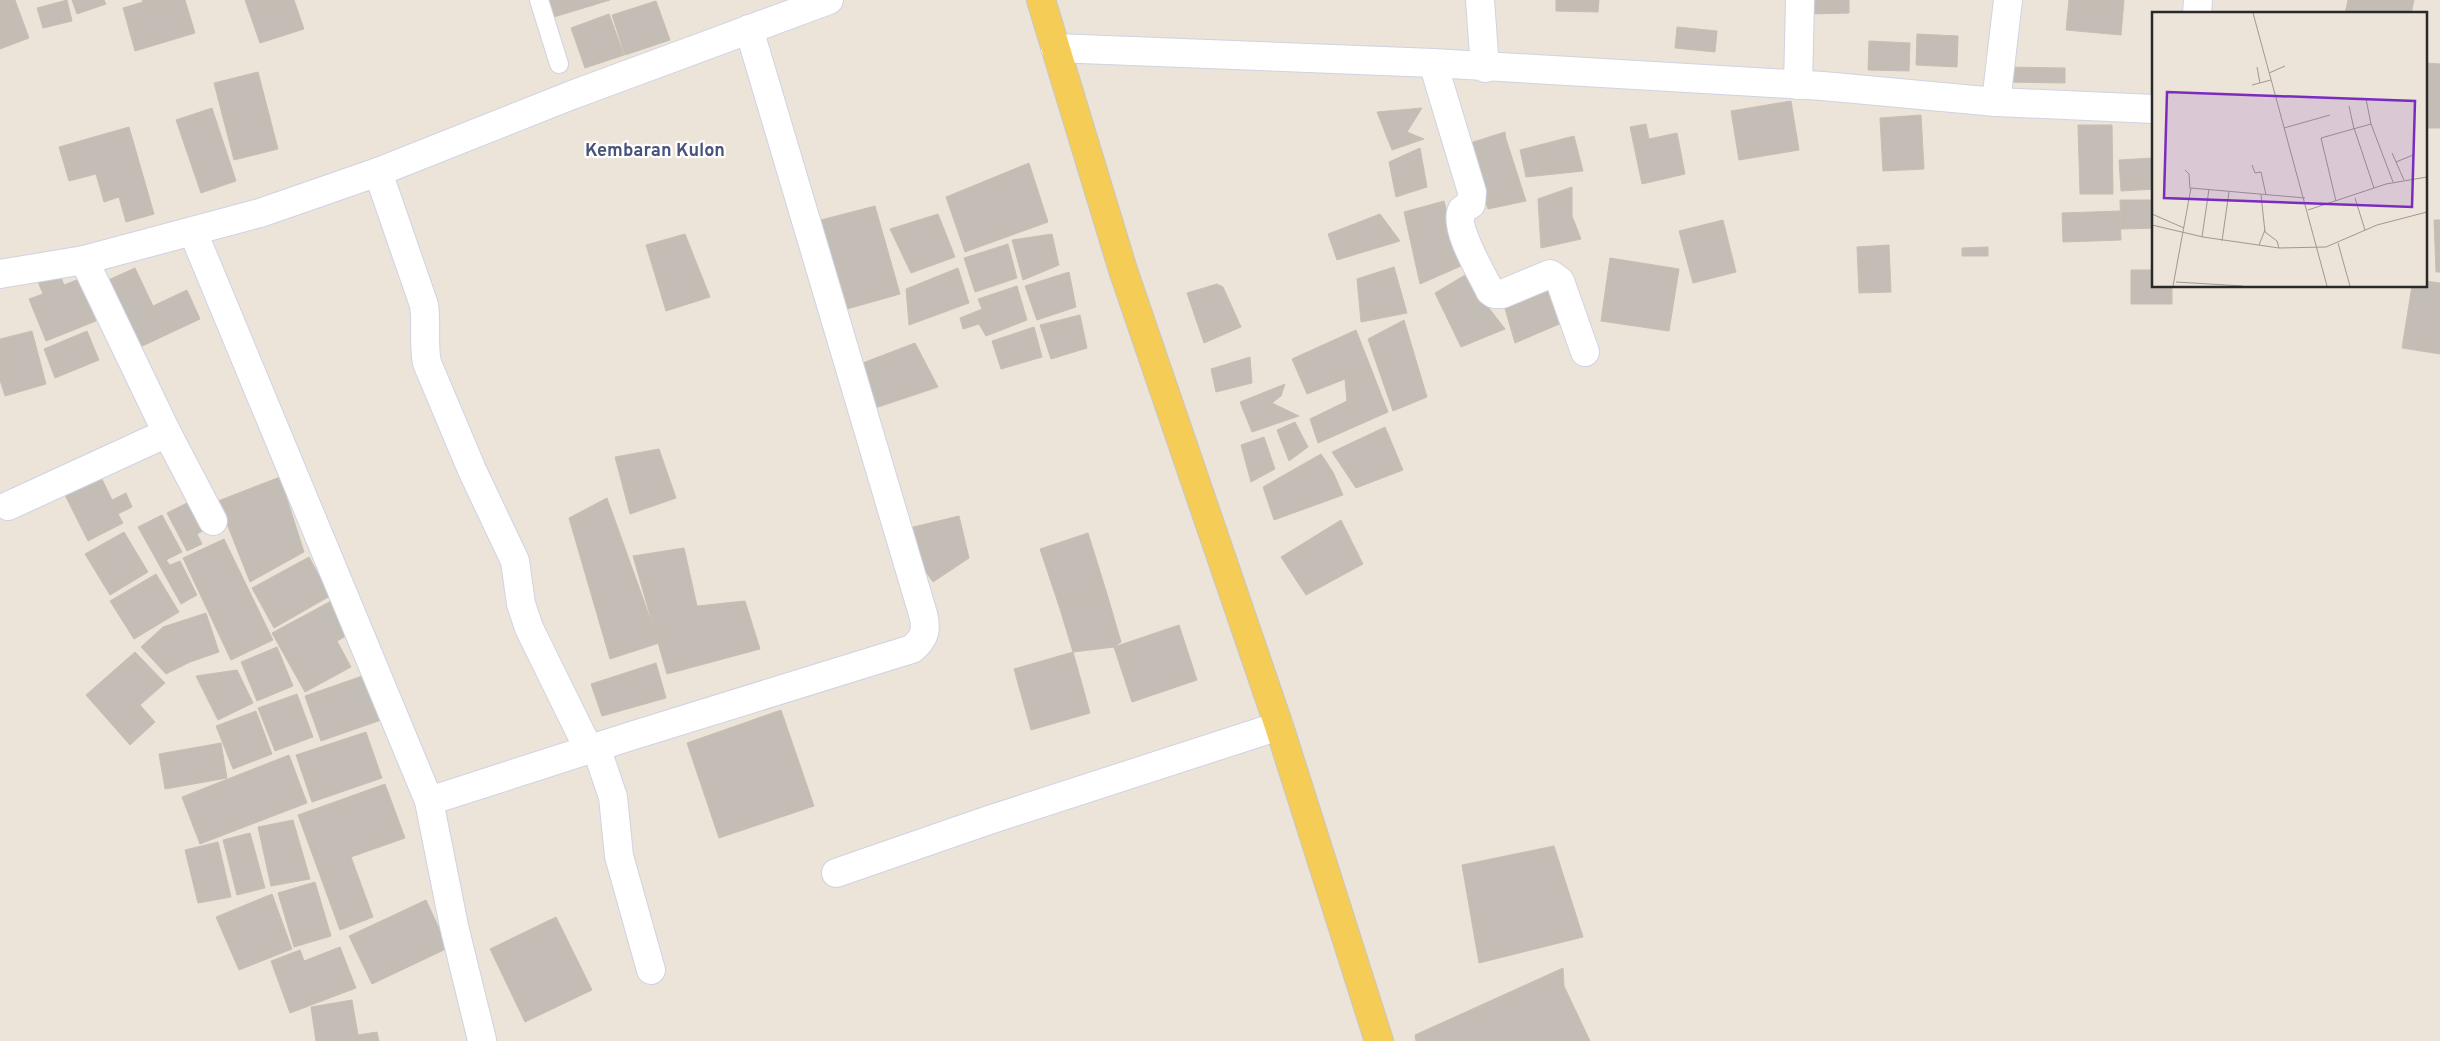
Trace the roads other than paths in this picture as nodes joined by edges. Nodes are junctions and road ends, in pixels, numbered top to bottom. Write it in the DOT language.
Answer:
graph roads {
  1 [pos="539,0"];
  2 [pos="829,0"];
  3 [pos="1041,0"];
  4 [pos="1480,0"];
  5 [pos="1800,0"];
  6 [pos="2008,0"];
  7 [pos="749,29"];
  8 [pos="1055,48"];
  9 [pos="1432,63"];
  10 [pos="559,64"];
  11 [pos="1485,68"];
  12 [pos="1798,85"];
  13 [pos="1996,102"];
  14 [pos="2152,110"];
  15 [pos="378,172"];
  16 [pos="193,232"];
  17 [pos="84,260"];
  18 [pos="0,274"];
  19 [pos="1585,352"];
  20 [pos="167,433"];
  21 [pos="8,506"];
  22 [pos="213,521"];
  23 [pos="1279,726"];
  24 [pos="592,748"];
  25 [pos="429,801"];
  26 [pos="836,873"];
  27 [pos="651,970"];
  28 [pos="482,1040"];
  29 [pos="1378,1041"];
  1 -- 10 [label="lane"];
  2 -- 7 [label="street"];
  3 -- 8 [label="main road"];
  4 -- 11 [label="street"];
  5 -- 12 [label="street"];
  6 -- 13 [label="street"];
  7 -- 15 [label="street"];
  7 -- 24 [label="street"];
  8 -- 9 [label="street"];
  8 -- 23 [label="main road"];
  9 -- 11 [label="street"];
  9 -- 19 [label="street"];
  11 -- 12 [label="street"];
  12 -- 13 [label="street"];
  13 -- 14 [label="street"];
  15 -- 16 [label="street"];
  15 -- 24 [label="street"];
  16 -- 17 [label="street"];
  16 -- 25 [label="street"];
  17 -- 18 [label="street"];
  17 -- 20 [label="street"];
  20 -- 21 [label="street"];
  20 -- 22 [label="street"];
  23 -- 26 [label="street"];
  23 -- 29 [label="main road"];
  24 -- 25 [label="street"];
  24 -- 27 [label="street"];
  25 -- 28 [label="street"];
}
